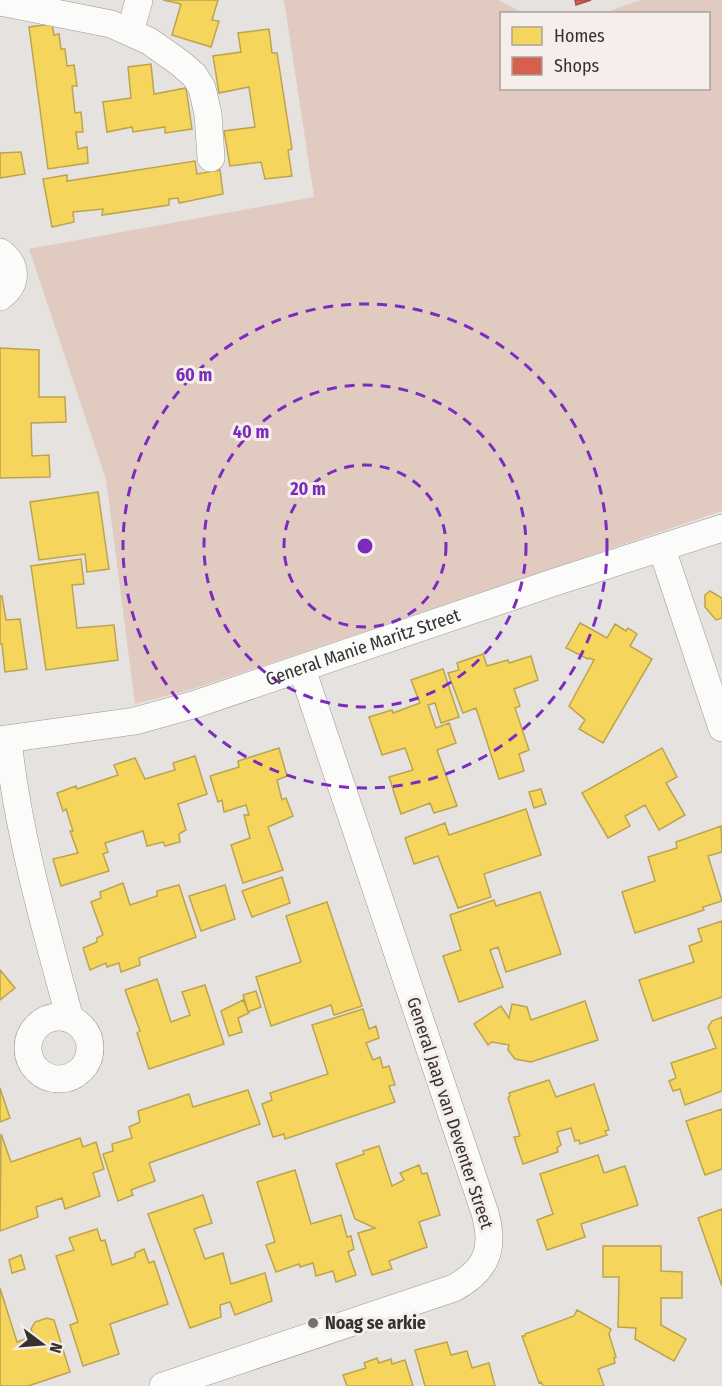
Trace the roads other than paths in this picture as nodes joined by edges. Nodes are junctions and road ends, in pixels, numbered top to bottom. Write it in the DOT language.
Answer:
graph roads {
  1 [pos="140,0"];
  2 [pos="0,2"];
  3 [pos="130,32"];
  4 [pos="211,158"];
  5 [pos="0,252"];
  6 [pos="0,297"];
  7 [pos="722,528"];
  8 [pos="662,549"];
  9 [pos="302,669"];
  10 [pos="722,728"];
  11 [pos="4,740"];
  12 [pos="70,1019"];
  13 [pos="163,1386"];
  1 -- 3 [label="street"];
  2 -- 3 [label="street"];
  3 -- 4 [label="street"];
  5 -- 6 [label="street"];
  7 -- 8 [label="street, General Manie Maritz Street"];
  8 -- 9 [label="street, General Manie Maritz Street"];
  8 -- 10 [label="street"];
  9 -- 11 [label="street, General Manie Maritz Street"];
  9 -- 13 [label="street, General Jaap van Deventer Street"];
  11 -- 12 [label="street"];
}
